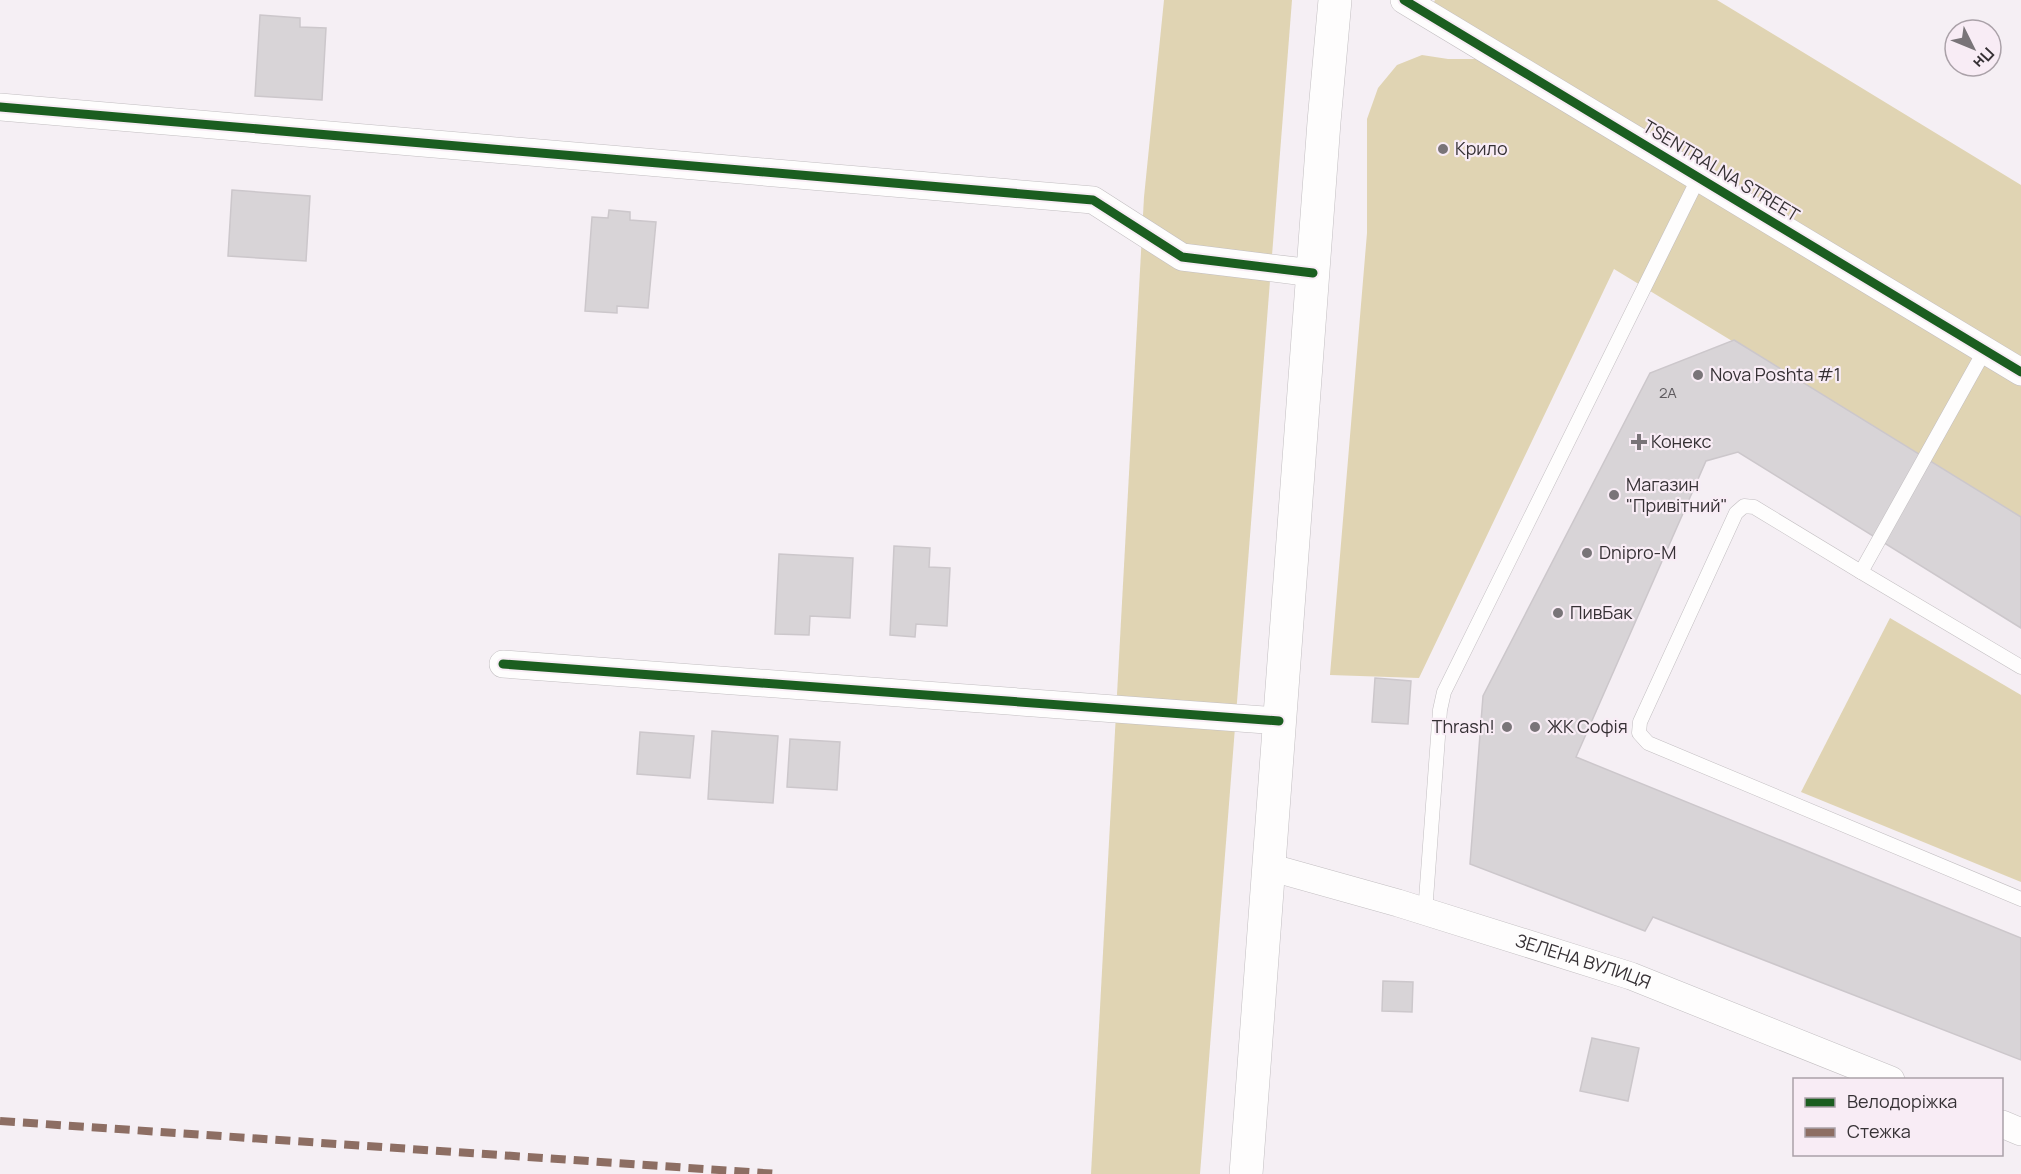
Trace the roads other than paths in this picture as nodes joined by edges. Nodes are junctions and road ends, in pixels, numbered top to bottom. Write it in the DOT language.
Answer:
graph roads {
  1 [pos="1335,0"];
  2 [pos="1404,0"];
  3 [pos="0,107"];
  4 [pos="1699,177"];
  5 [pos="1313,273"];
  6 [pos="1985,350"];
  7 [pos="2021,372"];
  8 [pos="1861,572"];
  9 [pos="503,664"];
  10 [pos="2021,667"];
  11 [pos="1279,721"];
  12 [pos="1269,867"];
  13 [pos="2021,899"];
  14 [pos="1425,913"];
  15 [pos="1886,1078"];
  16 [pos="2003,1125"];
  17 [pos="2021,1132"];
  18 [pos="1246,1174"];
  1 -- 5 [label="main road"];
  2 -- 4 [label="street, TSENTRALNA STREET"];
  3 -- 5 [label="street"];
  4 -- 6 [label="street, TSENTRALNA STREET"];
  4 -- 14 [label="lane"];
  5 -- 11 [label="main road"];
  6 -- 7 [label="street, TSENTRALNA STREET"];
  6 -- 8 [label="lane"];
  8 -- 10 [label="lane"];
  8 -- 13 [label="lane"];
  9 -- 11 [label="street"];
  11 -- 12 [label="main road"];
  12 -- 14 [label="street, ЗЕЛЕНА ВУЛИЦЯ"];
  12 -- 18 [label="main road"];
  14 -- 15 [label="street, ЗЕЛЕНА ВУЛИЦЯ"];
  16 -- 17 [label="street"];
}
